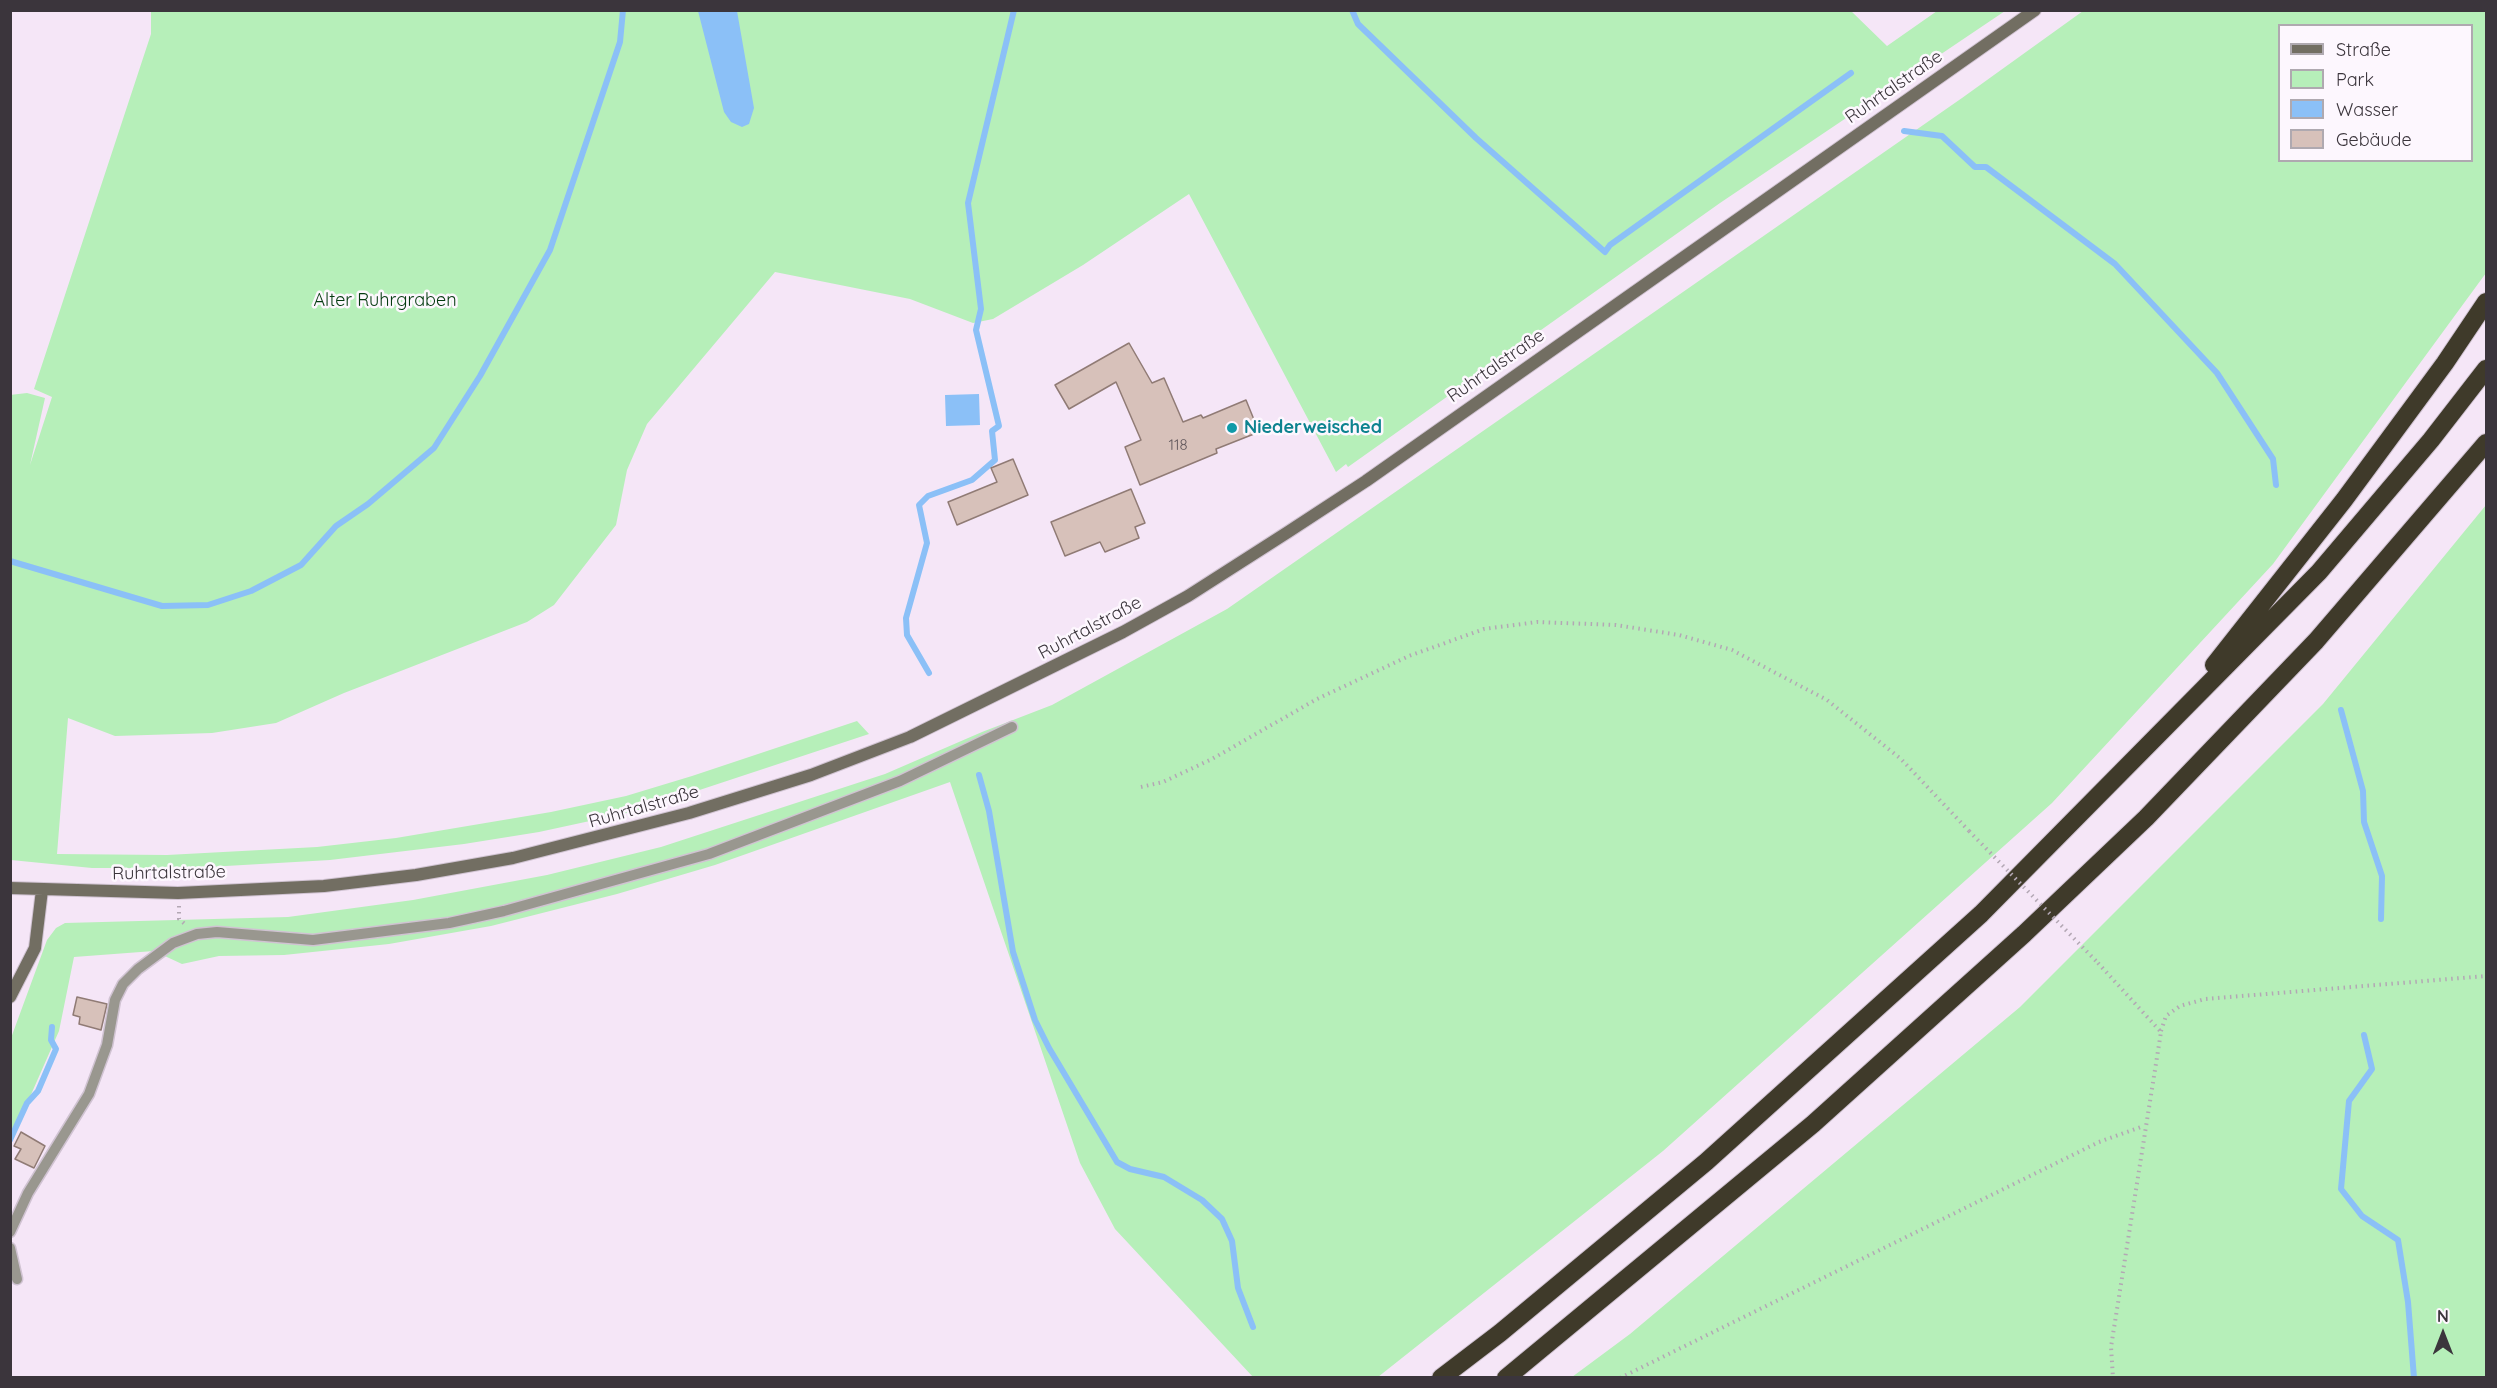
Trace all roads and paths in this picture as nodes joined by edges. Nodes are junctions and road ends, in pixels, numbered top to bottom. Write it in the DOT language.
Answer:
graph roads {
  1 [pos="2035,10"];
  2 [pos="2487,302"];
  3 [pos="2487,369"];
  4 [pos="2487,443"];
  5 [pos="1012,727"];
  6 [pos="2166,729"];
  7 [pos="1141,787"];
  8 [pos="10,888"];
  9 [pos="42,890"];
  10 [pos="178,893"];
  11 [pos="197,934"];
  12 [pos="2487,975"];
  13 [pos="10,997"];
  14 [pos="2161,1032"];
  15 [pos="2144,1126"];
  16 [pos="10,1232"];
  17 [pos="10,1248"];
  18 [pos="17,1279"];
  19 [pos="1442,1377"];
  20 [pos="1506,1377"];
  21 [pos="1620,1377"];
  22 [pos="2114,1377"];
  1 -- 10 [label="main road, Ruhrtalstraße"];
  2 -- 6 [label="highway"];
  3 -- 6 [label="highway"];
  4 -- 20 [label="highway"];
  5 -- 11 [label="lane"];
  6 -- 19 [label="highway"];
  7 -- 14 [label="path, bridge"];
  8 -- 9 [label="main road, Ruhrtalstraße"];
  9 -- 10 [label="main road, Ruhrtalstraße"];
  9 -- 13 [label="main road"];
  10 -- 11 [label="path"];
  11 -- 16 [label="lane"];
  12 -- 14 [label="path"];
  14 -- 15 [label="path"];
  15 -- 21 [label="path"];
  15 -- 22 [label="path"];
  17 -- 18 [label="lane"];
}
